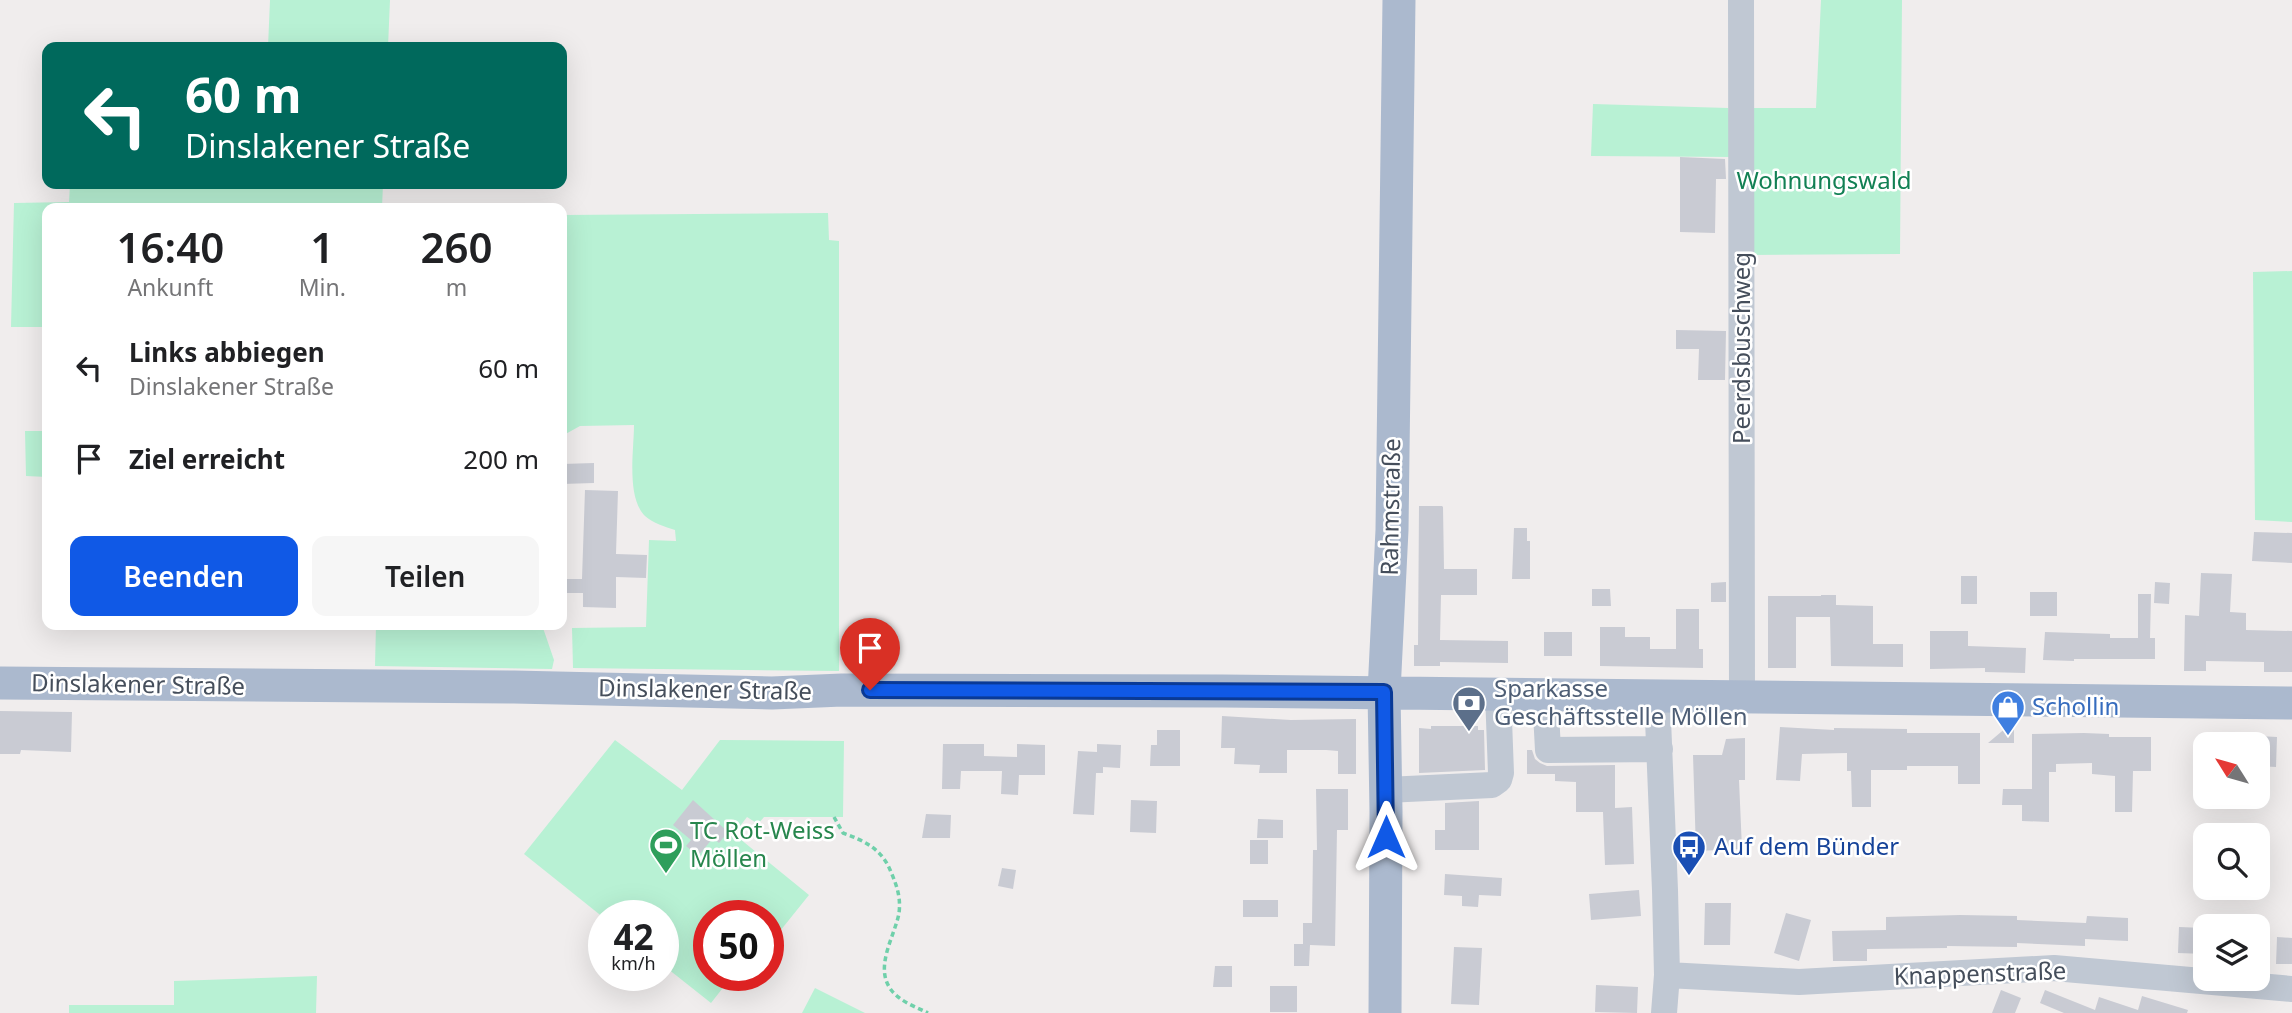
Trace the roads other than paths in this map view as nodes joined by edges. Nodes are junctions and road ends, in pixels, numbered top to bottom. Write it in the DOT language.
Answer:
graph roads {
  1 [pos="1399,0"];
  2 [pos="1741,0"];
  3 [pos="0,683"];
  4 [pos="1384,692"];
  5 [pos="1498,693"];
  6 [pos="1545,694"];
  7 [pos="1657,695"];
  8 [pos="1742,696"];
  9 [pos="2292,703"];
  10 [pos="1660,749"];
  11 [pos="1386,790"];
  12 [pos="1667,975"];
  13 [pos="2292,989"];
  14 [pos="1385,1013"];
  15 [pos="1664,1013"];
  1 -- 4 [label="main road, Rahmstraße"];
  2 -- 8 [label="street, Peerdsbuschweg"];
  3 -- 4 [label="main road, Dinslakener Straße"];
  4 -- 5 [label="main road, Dinslakener Straße"];
  4 -- 11 [label="main road, Rahmstraße"];
  5 -- 6 [label="main road, Dinslakener Straße"];
  5 -- 11 [label="street"];
  6 -- 7 [label="main road, Dinslakener Straße"];
  6 -- 10 [label="street"];
  7 -- 8 [label="main road, Dinslakener Straße"];
  7 -- 10 [label="street"];
  8 -- 9 [label="main road, Dinslakener Straße"];
  10 -- 12 [label="street"];
  11 -- 14 [label="main road, Rahmstraße"];
  12 -- 13 [label="street, Knappenstraße"];
  12 -- 15 [label="street"];
}
